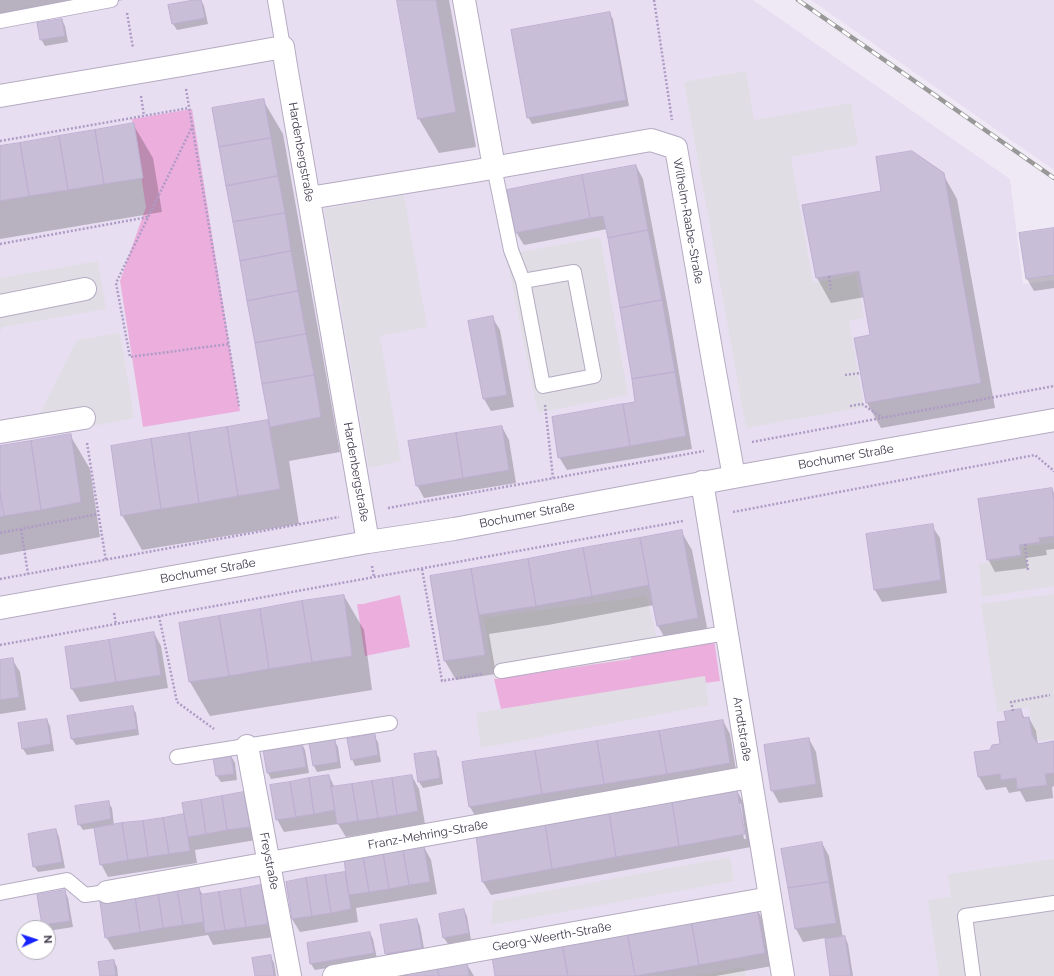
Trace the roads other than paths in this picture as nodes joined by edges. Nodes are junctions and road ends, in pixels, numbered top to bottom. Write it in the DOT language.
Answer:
graph roads {
  1 [pos="111,0"];
  2 [pos="275,0"];
  3 [pos="464,0"];
  4 [pos="0,21"];
  5 [pos="283,46"];
  6 [pos="0,96"];
  7 [pos="494,167"];
  8 [pos="309,198"];
  9 [pos="523,281"];
  10 [pos="85,289"];
  11 [pos="0,306"];
  12 [pos="84,418"];
  13 [pos="1054,420"];
  14 [pos="0,432"];
  15 [pos="734,476"];
  16 [pos="702,482"];
  17 [pos="368,542"];
  18 [pos="0,608"];
  19 [pos="726,633"];
  20 [pos="501,671"];
  21 [pos="390,723"];
  22 [pos="247,746"];
  23 [pos="176,757"];
  24 [pos="750,777"];
  25 [pos="269,864"];
  26 [pos="107,892"];
  27 [pos="0,893"];
  28 [pos="770,898"];
  29 [pos="1054,903"];
  30 [pos="290,976"];
  31 [pos="334,976"];
  32 [pos="783,976"];
  33 [pos="973,976"];
  1 -- 4 [label="lane"];
  2 -- 5 [label="lane"];
  3 -- 7 [label="street"];
  5 -- 6 [label="street"];
  5 -- 8 [label="street, Hardenbergstraße"];
  7 -- 8 [label="street, Wilhelm-Raabe-Straße"];
  7 -- 9 [label="lane"];
  7 -- 15 [label="street, Wilhelm-Raabe-Straße"];
  8 -- 17 [label="street, Hardenbergstraße"];
  9 -- 9 [label="lane"];
  10 -- 11 [label="street"];
  12 -- 14 [label="street"];
  13 -- 15 [label="street, Bochumer Straße"];
  15 -- 16 [label="street, Bochumer Straße"];
  16 -- 17 [label="street, Bochumer Straße"];
  16 -- 19 [label="street, Arndtstraße"];
  17 -- 18 [label="street, Bochumer Straße"];
  19 -- 20 [label="lane"];
  19 -- 24 [label="street, Arndtstraße"];
  21 -- 22 [label="lane"];
  22 -- 23 [label="lane"];
  22 -- 25 [label="street, Freystraße"];
  24 -- 25 [label="street, Franz-Mehring-Straße"];
  24 -- 28 [label="street, Arndtstraße"];
  25 -- 26 [label="street, Franz-Mehring-Straße"];
  25 -- 30 [label="street, Freystraße"];
  26 -- 27 [label="lane"];
  28 -- 31 [label="street, Georg-Weerth-Straße"];
  28 -- 32 [label="street, Arndtstraße"];
  29 -- 33 [label="lane"];
}
